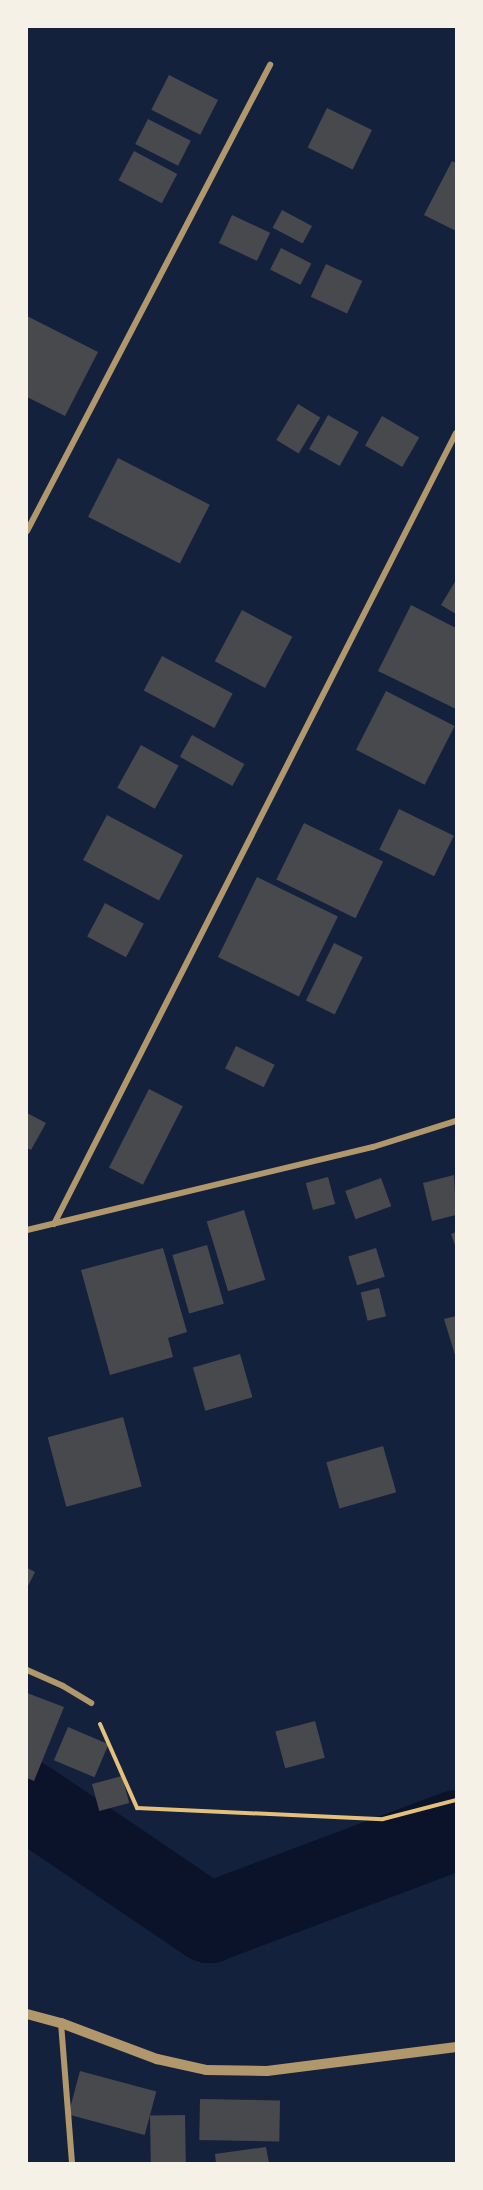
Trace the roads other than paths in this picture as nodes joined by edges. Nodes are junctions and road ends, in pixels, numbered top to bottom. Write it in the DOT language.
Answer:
graph roads {
  1 [pos="270,65"];
  2 [pos="456,433"];
  3 [pos="27,531"];
  4 [pos="456,1115"];
  5 [pos="454,1122"];
  6 [pos="54,1224"];
  7 [pos="27,1230"];
  8 [pos="27,1670"];
  9 [pos="91,1703"];
  10 [pos="27,2014"];
  11 [pos="61,2023"];
  12 [pos="456,2048"];
  13 [pos="72,2163"];
  1 -- 3 [label="street"];
  2 -- 6 [label="street"];
  4 -- 5 [label="street"];
  5 -- 6 [label="street"];
  6 -- 7 [label="street"];
  8 -- 9 [label="street"];
  10 -- 11 [label="street"];
  11 -- 12 [label="street"];
  11 -- 13 [label="street"];
}
